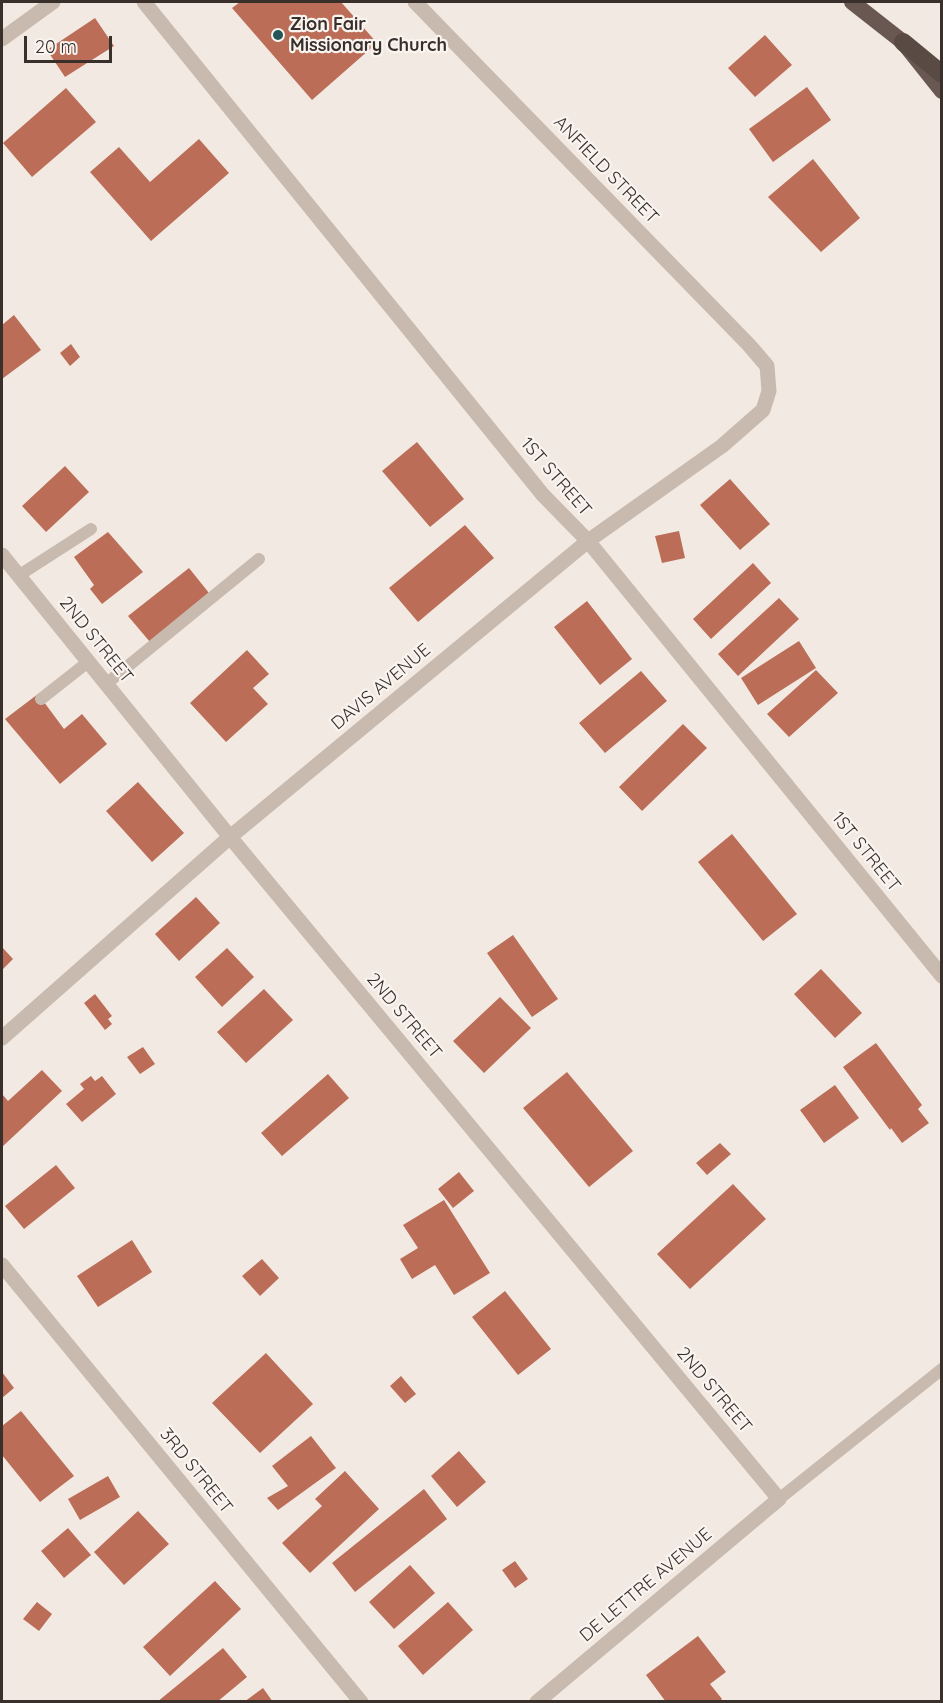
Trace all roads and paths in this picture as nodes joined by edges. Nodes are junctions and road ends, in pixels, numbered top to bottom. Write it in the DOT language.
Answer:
graph roads {
  1 [pos="53,2"];
  2 [pos="144,2"];
  3 [pos="415,2"];
  4 [pos="852,2"];
  5 [pos="2,39"];
  6 [pos="903,42"];
  7 [pos="942,74"];
  8 [pos="942,91"];
  9 [pos="767,366"];
  10 [pos="91,529"];
  11 [pos="588,541"];
  12 [pos="2,555"];
  13 [pos="259,558"];
  14 [pos="18,576"];
  15 [pos="88,662"];
  16 [pos="106,684"];
  17 [pos="41,699"];
  18 [pos="230,837"];
  19 [pos="942,976"];
  20 [pos="2,1038"];
  21 [pos="2,1265"];
  22 [pos="942,1369"];
  23 [pos="779,1499"];
  24 [pos="362,1701"];
  25 [pos="537,1701"];
  1 -- 5 [label="street"];
  2 -- 11 [label="street, 1ST STREET"];
  3 -- 9 [label="street, ANFIELD STREET"];
  4 -- 6 [label="highway"];
  6 -- 7 [label="highway"];
  6 -- 8 [label="highway"];
  9 -- 11 [label="street, DAVIS AVENUE"];
  10 -- 14 [label="lane"];
  11 -- 18 [label="street, DAVIS AVENUE"];
  11 -- 19 [label="street, 1ST STREET"];
  12 -- 14 [label="street, 2ND STREET"];
  13 -- 16 [label="lane"];
  14 -- 15 [label="street, 2ND STREET"];
  15 -- 16 [label="street, 2ND STREET"];
  15 -- 17 [label="lane"];
  16 -- 18 [label="street, 2ND STREET"];
  18 -- 20 [label="street, DAVIS AVENUE"];
  18 -- 23 [label="street, 2ND STREET"];
  21 -- 24 [label="street, 3RD STREET"];
  22 -- 23 [label="lane"];
  23 -- 25 [label="street, DE LETTRE AVENUE"];
}
